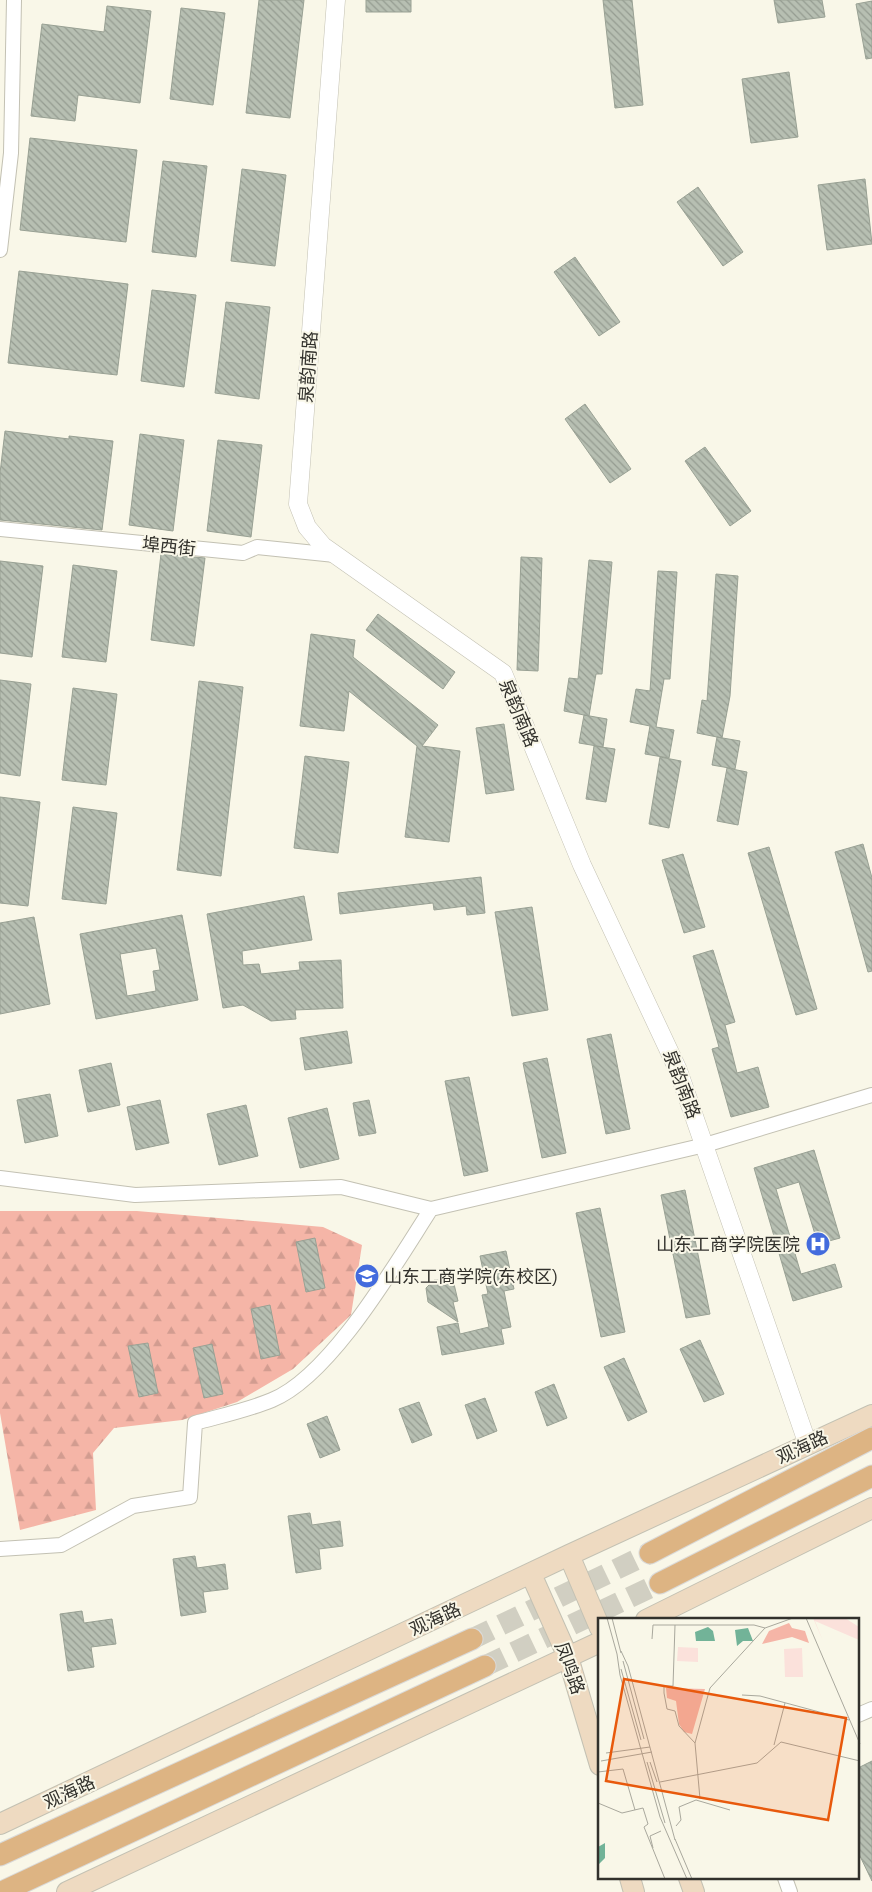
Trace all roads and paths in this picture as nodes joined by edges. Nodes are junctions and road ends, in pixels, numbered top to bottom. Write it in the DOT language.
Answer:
graph roads {
  1 [pos="14,0"];
  2 [pos="336,0"];
  3 [pos="0,250"];
  4 [pos="0,529"];
  5 [pos="336,555"];
  6 [pos="872,1095"];
  7 [pos="705,1145"];
  8 [pos="0,1178"];
  9 [pos="431,1209"];
  10 [pos="872,1415"];
  11 [pos="872,1438"];
  12 [pos="808,1445"];
  13 [pos="872,1476"];
  14 [pos="872,1508"];
  15 [pos="0,1549"];
  16 [pos="650,1553"];
  17 [pos="569,1555"];
  18 [pos="531,1574"];
  19 [pos="660,1583"];
  20 [pos="650,1618"];
  21 [pos="598,1623"];
  22 [pos="472,1639"];
  23 [pos="598,1643"];
  24 [pos="568,1657"];
  25 [pos="485,1666"];
  26 [pos="872,1708"];
  27 [pos="860,1714"];
  28 [pos="598,1758"];
  29 [pos="0,1824"];
  30 [pos="0,1855"];
  31 [pos="690,1880"];
  32 [pos="786,1880"];
  33 [pos="2,1892"];
  34 [pos="67,1892"];
  35 [pos="694,1892"];
  36 [pos="790,1892"];
  1 -- 3 [label="street"];
  2 -- 5 [label="street, 泉韵南路"];
  4 -- 5 [label="street, 埠西街"];
  5 -- 7 [label="street, 泉韵南路"];
  6 -- 7 [label="street"];
  7 -- 9 [label="street"];
  7 -- 12 [label="street, 泉韵南路"];
  8 -- 9 [label="street"];
  9 -- 15 [label="street"];
  10 -- 12 [label="main road, 观海路"];
  11 -- 16 [label="main road, 观海路"];
  12 -- 17 [label="main road, 观海路"];
  13 -- 19 [label="main road"];
  14 -- 20 [label="main road"];
  17 -- 18 [label="main road, 观海路"];
  17 -- 21 [label="main road"];
  18 -- 24 [label="main road, 凤鸣路"];
  18 -- 29 [label="main road, 观海路"];
  22 -- 30 [label="main road, 观海路"];
  23 -- 24 [label="main road"];
  24 -- 28 [label="main road, 凤鸣路"];
  24 -- 34 [label="main road"];
  25 -- 33 [label="main road"];
  26 -- 27 [label="street"];
  31 -- 35 [label="main road"];
  32 -- 36 [label="street"];
}
